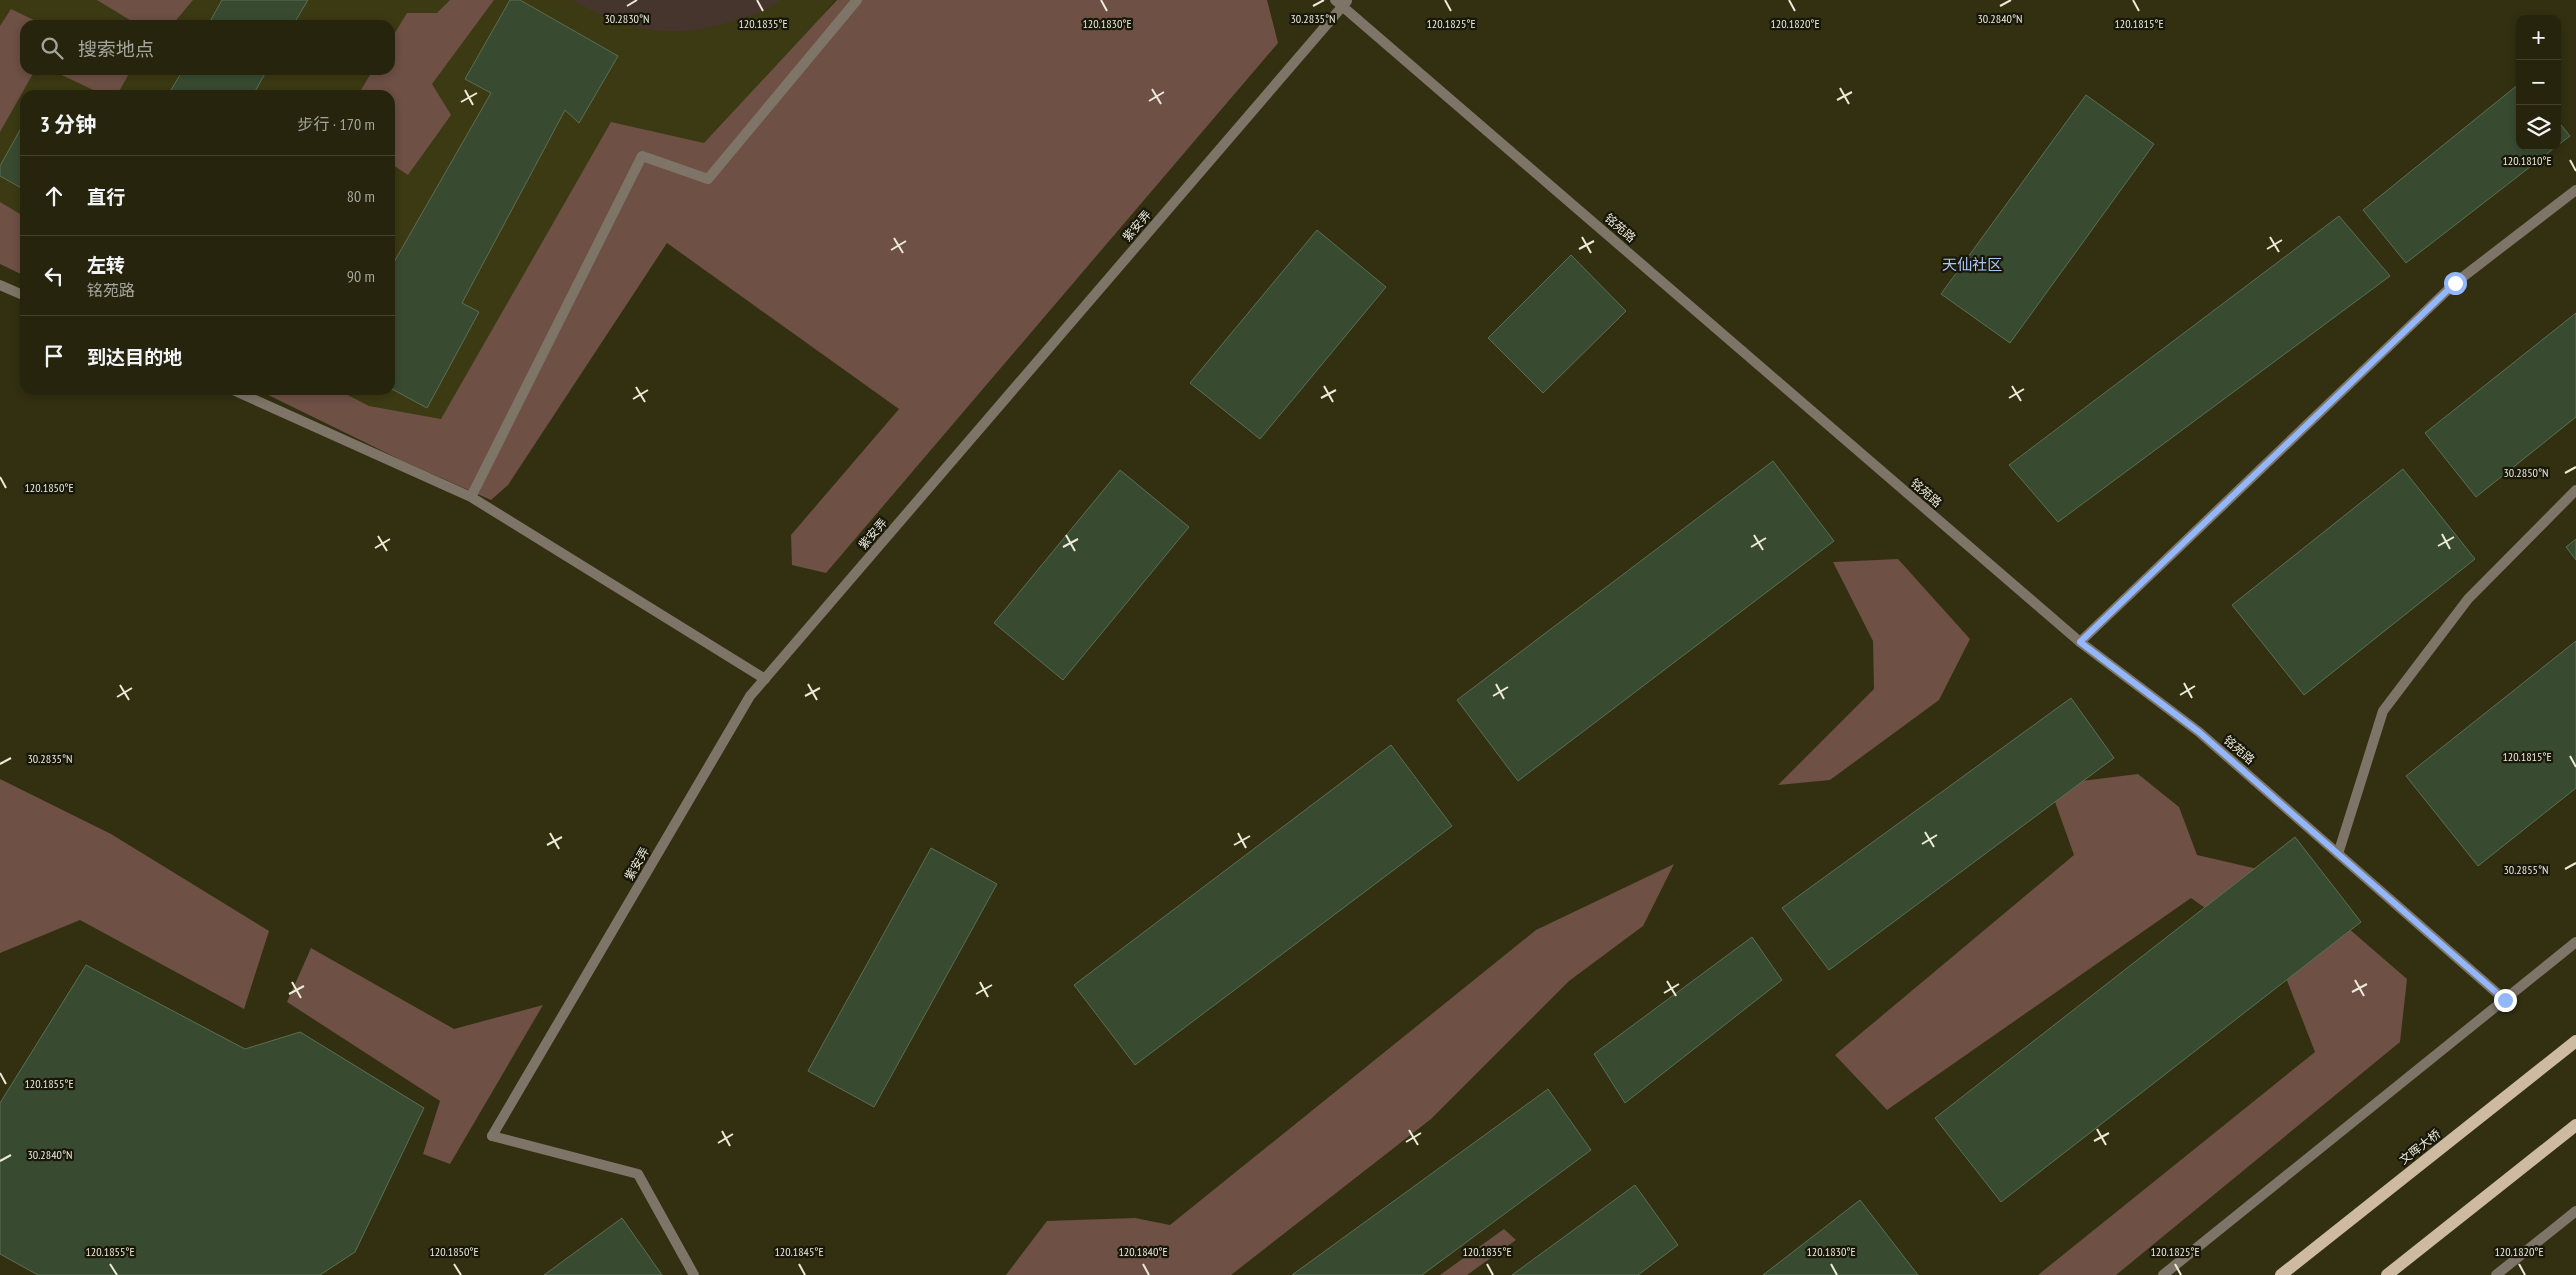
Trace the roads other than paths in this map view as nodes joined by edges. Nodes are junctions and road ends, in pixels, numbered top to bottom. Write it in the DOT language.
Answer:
graph roads {
  1 [pos="857,0"];
  2 [pos="1342,2"];
  3 [pos="2576,190"];
  4 [pos="0,284"];
  5 [pos="20,294"];
  6 [pos="244,395"];
  7 [pos="2576,490"];
  8 [pos="471,497"];
  9 [pos="2080,642"];
  10 [pos="765,679"];
  11 [pos="2338,854"];
  12 [pos="2576,942"];
  13 [pos="2505,1000"];
  14 [pos="2576,1041"];
  15 [pos="2576,1125"];
  16 [pos="2576,1211"];
  17 [pos="694,1275"];
  18 [pos="2163,1275"];
  19 [pos="2282,1275"];
  20 [pos="2387,1275"];
  21 [pos="2496,1275"];
  1 -- 8 [label="street"];
  2 -- 9 [label="street, 铭苑路"];
  2 -- 10 [label="street, 紫安弄"];
  3 -- 9 [label="street"];
  4 -- 5 [label="street"];
  6 -- 8 [label="street"];
  7 -- 11 [label="street"];
  8 -- 10 [label="street"];
  9 -- 11 [label="street, 铭苑路"];
  10 -- 17 [label="street, 紫安弄"];
  11 -- 13 [label="street, 铭苑路"];
  12 -- 13 [label="street"];
  13 -- 18 [label="street"];
  14 -- 19 [label="main road, 文晖大桥"];
  15 -- 20 [label="main road"];
  16 -- 21 [label="street"];
}
